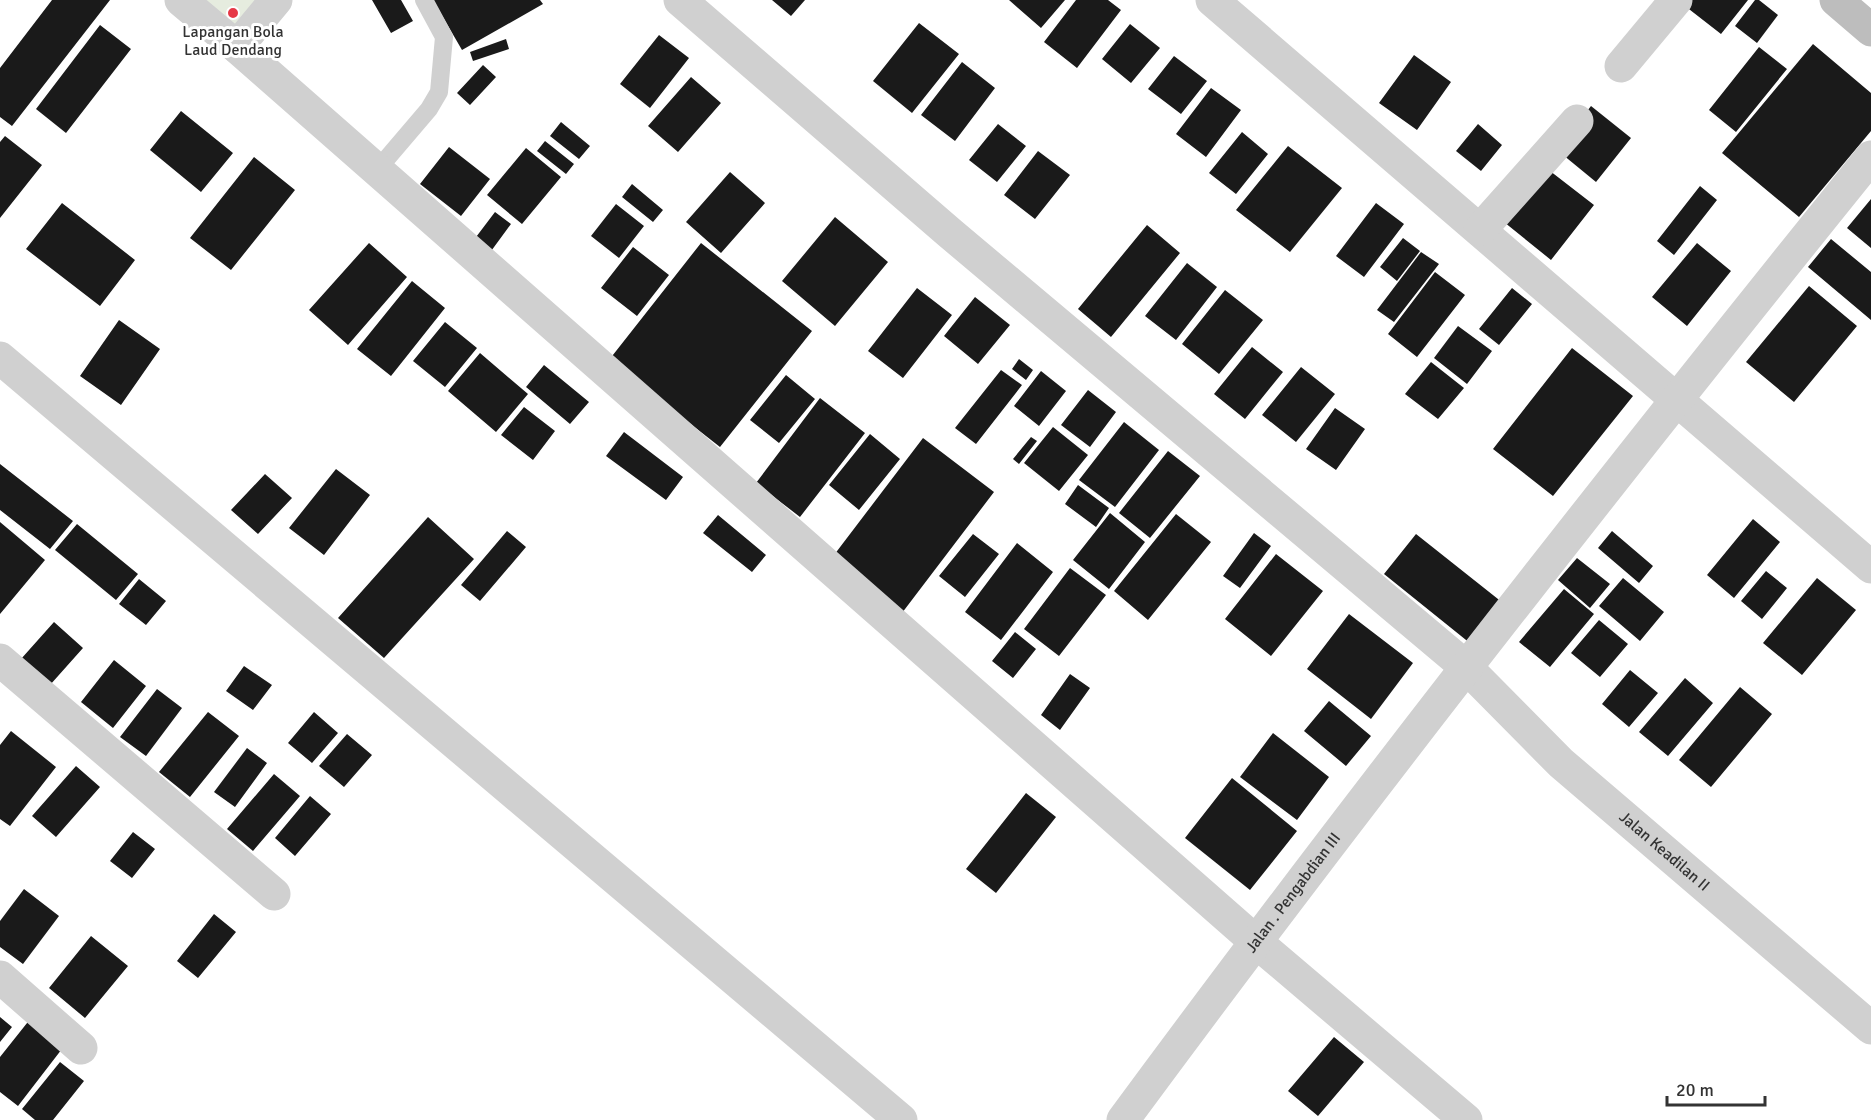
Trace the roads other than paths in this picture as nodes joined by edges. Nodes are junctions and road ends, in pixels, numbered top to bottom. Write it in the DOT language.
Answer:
graph roads {
  1 [pos="181,0"];
  2 [pos="276,0"];
  3 [pos="424,0"];
  4 [pos="680,0"];
  5 [pos="1212,0"];
  6 [pos="1676,0"];
  7 [pos="1836,0"];
  8 [pos="1871,30"];
  9 [pos="237,47"];
  10 [pos="1621,66"];
  11 [pos="1577,121"];
  12 [pos="1871,157"];
  13 [pos="377,170"];
  14 [pos="1480,230"];
  15 [pos="0,358"];
  16 [pos="1676,399"];
  17 [pos="1871,567"];
  18 [pos="0,660"];
  19 [pos="1466,667"];
  20 [pos="274,894"];
  21 [pos="1255,941"];
  22 [pos="0,977"];
  23 [pos="1871,1028"];
  24 [pos="81,1048"];
  25 [pos="901,1120"];
  26 [pos="1123,1120"];
  27 [pos="1466,1120"];
  1 -- 9 [label="street"];
  2 -- 9 [label="street"];
  3 -- 13 [label="lane"];
  4 -- 19 [label="street, Jalan Keadilan II"];
  5 -- 14 [label="street"];
  6 -- 10 [label="street"];
  7 -- 8 [label="main road"];
  9 -- 13 [label="street"];
  11 -- 14 [label="street"];
  12 -- 16 [label="street, Jalan . Pengabdian III"];
  13 -- 21 [label="street"];
  14 -- 16 [label="street"];
  15 -- 25 [label="street"];
  16 -- 17 [label="street"];
  16 -- 19 [label="street, Jalan . Pengabdian III"];
  18 -- 20 [label="street"];
  19 -- 21 [label="street, Jalan . Pengabdian III"];
  19 -- 23 [label="street, Jalan Keadilan II"];
  21 -- 26 [label="street, Jalan . Pengabdian III"];
  21 -- 27 [label="street"];
  22 -- 24 [label="street"];
}
